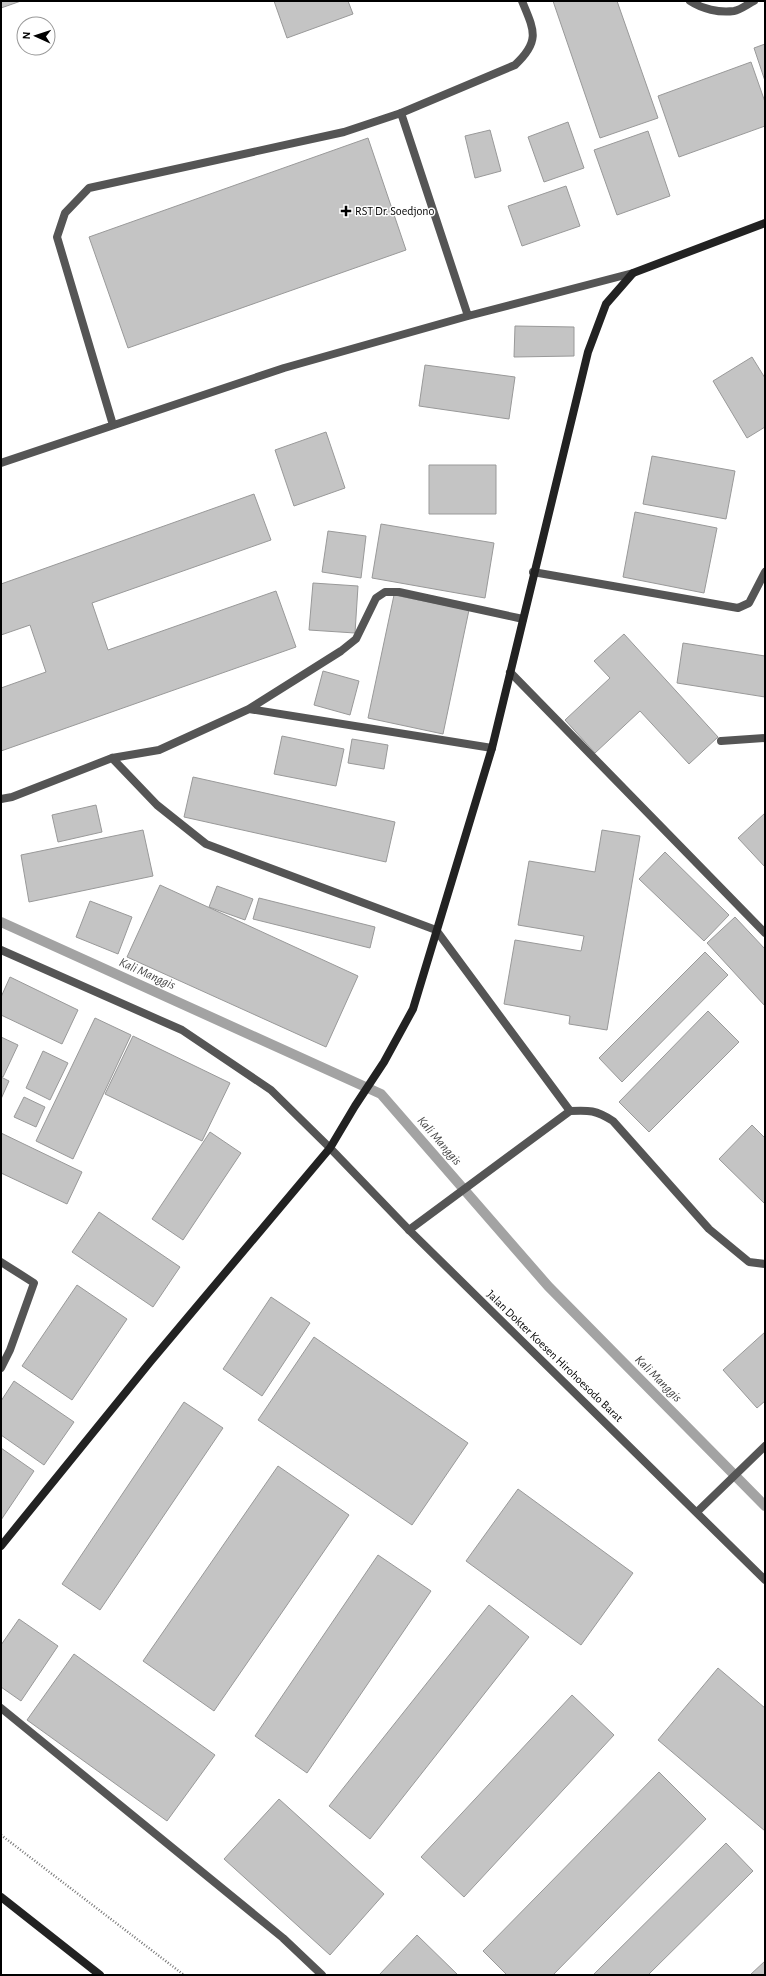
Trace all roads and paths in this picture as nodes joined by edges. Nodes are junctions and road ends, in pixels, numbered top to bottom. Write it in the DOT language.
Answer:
graph roads {
  1 [pos="522,1"];
  2 [pos="690,1"];
  3 [pos="754,1"];
  4 [pos="401,113"];
  5 [pos="765,222"];
  6 [pos="633,273"];
  7 [pos="468,316"];
  8 [pos="113,425"];
  9 [pos="1,463"];
  10 [pos="533,572"];
  11 [pos="765,572"];
  12 [pos="523,619"];
  13 [pos="510,672"];
  14 [pos="249,709"];
  15 [pos="765,738"];
  16 [pos="721,741"];
  17 [pos="492,748"];
  18 [pos="112,758"];
  19 [pos="1,799"];
  20 [pos="436,930"];
  21 [pos="765,933"];
  22 [pos="1,950"];
  23 [pos="570,1111"];
  24 [pos="330,1148"];
  25 [pos="409,1230"];
  26 [pos="1,1262"];
  27 [pos="765,1264"];
  28 [pos="1,1368"];
  29 [pos="765,1446"];
  30 [pos="697,1512"];
  31 [pos="1,1546"];
  32 [pos="765,1580"];
  33 [pos="1,1708"];
  34 [pos="1,1835"];
  35 [pos="1,1897"];
  36 [pos="100,1975"];
  37 [pos="184,1975"];
  38 [pos="322,1975"];
  1 -- 4 [label="street"];
  2 -- 3 [label="street"];
  4 -- 7 [label="street"];
  4 -- 8 [label="street"];
  5 -- 6 [label="street"];
  6 -- 7 [label="street"];
  6 -- 10 [label="street"];
  7 -- 8 [label="street"];
  8 -- 9 [label="street"];
  10 -- 11 [label="street"];
  10 -- 12 [label="street"];
  12 -- 13 [label="street"];
  12 -- 14 [label="street"];
  13 -- 17 [label="street"];
  13 -- 21 [label="street"];
  14 -- 17 [label="street"];
  14 -- 18 [label="street"];
  15 -- 16 [label="street"];
  17 -- 20 [label="street"];
  18 -- 19 [label="street"];
  18 -- 20 [label="street"];
  20 -- 23 [label="street"];
  20 -- 24 [label="street"];
  22 -- 24 [label="street, Jalan Dokter Koesen Hirohoesodo Barat"];
  23 -- 25 [label="street"];
  23 -- 27 [label="street"];
  24 -- 25 [label="street, Jalan Dokter Koesen Hirohoesodo Barat"];
  24 -- 31 [label="street"];
  25 -- 30 [label="street, Jalan Dokter Koesen Hirohoesodo Barat"];
  26 -- 28 [label="street"];
  29 -- 30 [label="street"];
  30 -- 32 [label="street, Jalan Dokter Koesen Hirohoesodo Barat"];
  33 -- 38 [label="street"];
  34 -- 37 [label="path"];
  35 -- 36 [label="street"];
}
